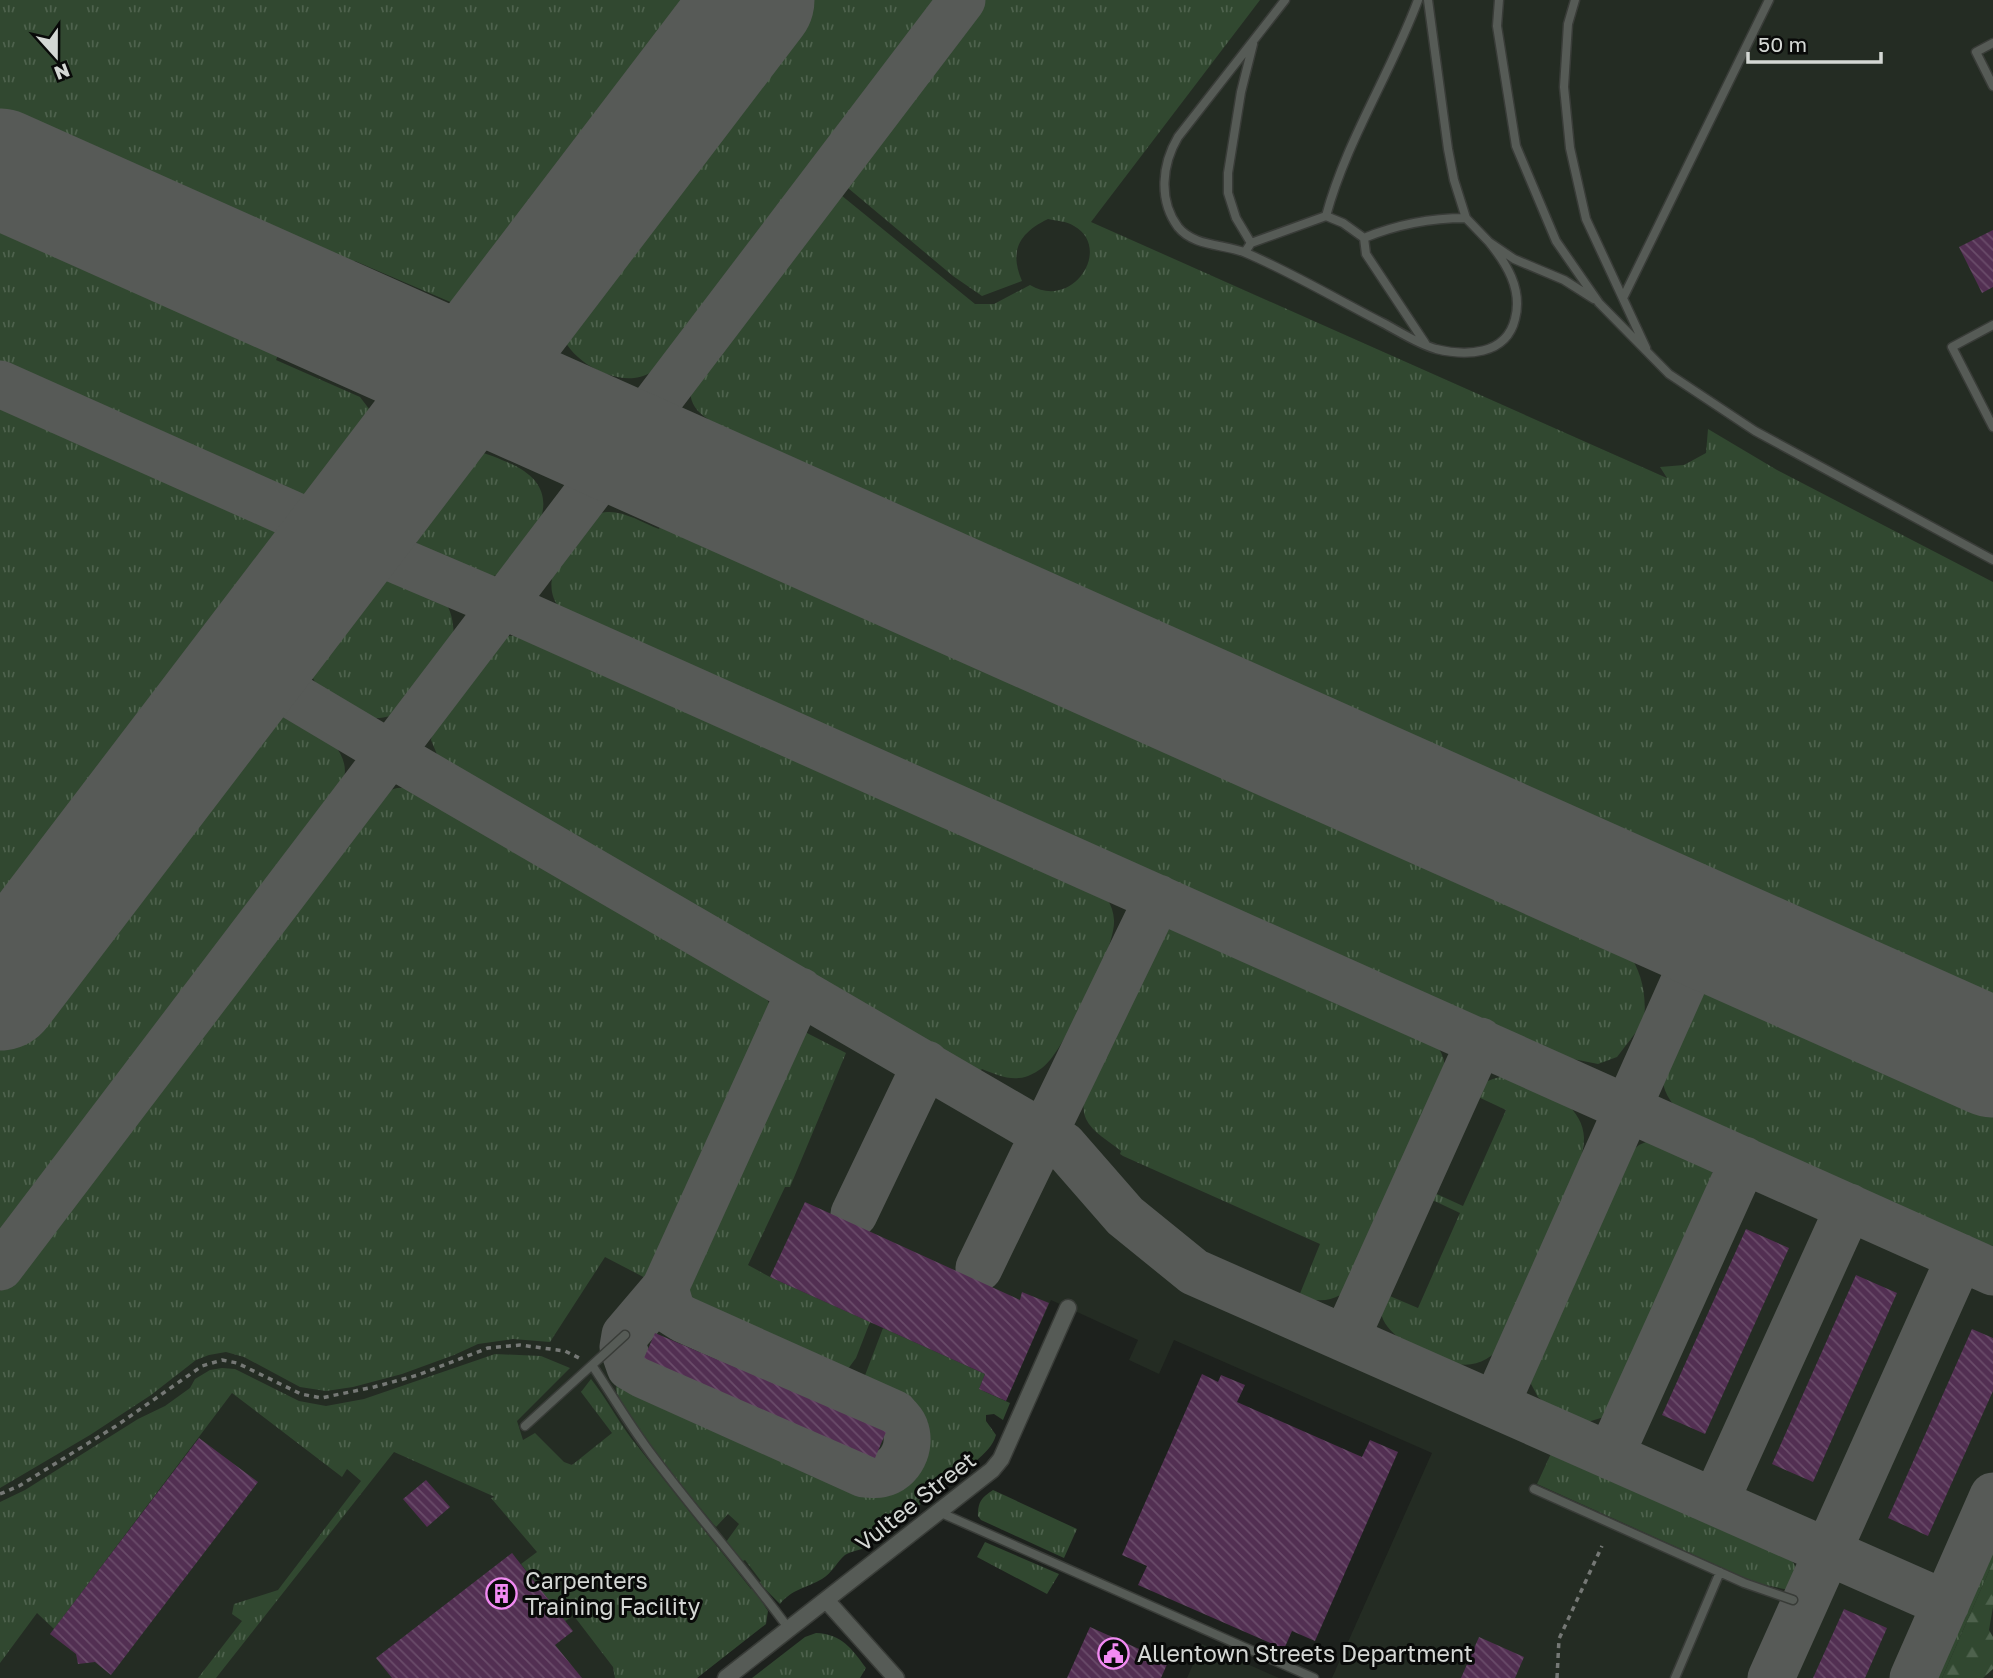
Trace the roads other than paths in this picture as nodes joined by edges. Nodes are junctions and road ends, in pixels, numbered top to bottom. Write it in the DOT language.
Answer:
graph roads {
  1 [pos="1285,0"];
  2 [pos="1418,0"];
  3 [pos="1428,0"];
  4 [pos="1499,0"];
  5 [pos="1575,0"];
  6 [pos="1769,0"];
  7 [pos="1255,38"];
  8 [pos="1993,43"];
  9 [pos="1993,86"];
  10 [pos="1326,216"];
  11 [pos="1466,218"];
  12 [pos="1364,238"];
  13 [pos="1489,242"];
  14 [pos="1251,243"];
  15 [pos="1245,252"];
  16 [pos="1623,299"];
  17 [pos="1599,303"];
  18 [pos="1993,325"];
  19 [pos="1426,345"];
  20 [pos="1649,354"];
  21 [pos="1993,427"];
  22 [pos="1993,560"];
  23 [pos="1068,1308"];
  24 [pos="625,1335"];
  25 [pos="592,1365"];
  26 [pos="525,1426"];
  27 [pos="1534,1489"];
  28 [pos="939,1512"];
  29 [pos="1720,1572"];
  30 [pos="826,1600"];
  31 [pos="1793,1600"];
  32 [pos="789,1629"];
  33 [pos="726,1678"];
  34 [pos="896,1678"];
  35 [pos="1314,1678"];
  36 [pos="1675,1678"];
  1 -- 7 [label="lane"];
  2 -- 10 [label="lane"];
  3 -- 11 [label="lane"];
  4 -- 17 [label="lane"];
  5 -- 16 [label="lane"];
  6 -- 16 [label="lane"];
  7 -- 14 [label="lane"];
  7 -- 15 [label="lane"];
  8 -- 9 [label="lane"];
  10 -- 12 [label="lane"];
  10 -- 14 [label="lane"];
  11 -- 12 [label="lane"];
  11 -- 13 [label="lane"];
  12 -- 19 [label="lane"];
  13 -- 17 [label="lane"];
  13 -- 19 [label="lane"];
  14 -- 15 [label="lane"];
  15 -- 19 [label="lane"];
  16 -- 20 [label="lane"];
  17 -- 20 [label="lane"];
  18 -- 21 [label="lane"];
  20 -- 22 [label="lane"];
  23 -- 28 [label="street, Vultee Street"];
  24 -- 25 [label="lane"];
  25 -- 26 [label="lane"];
  25 -- 32 [label="lane"];
  27 -- 29 [label="lane"];
  28 -- 30 [label="street, Vultee Street"];
  28 -- 35 [label="lane"];
  29 -- 31 [label="lane"];
  29 -- 36 [label="lane"];
  30 -- 32 [label="street, Vultee Street"];
  30 -- 34 [label="street"];
  32 -- 33 [label="street, Vultee Street"];
}
